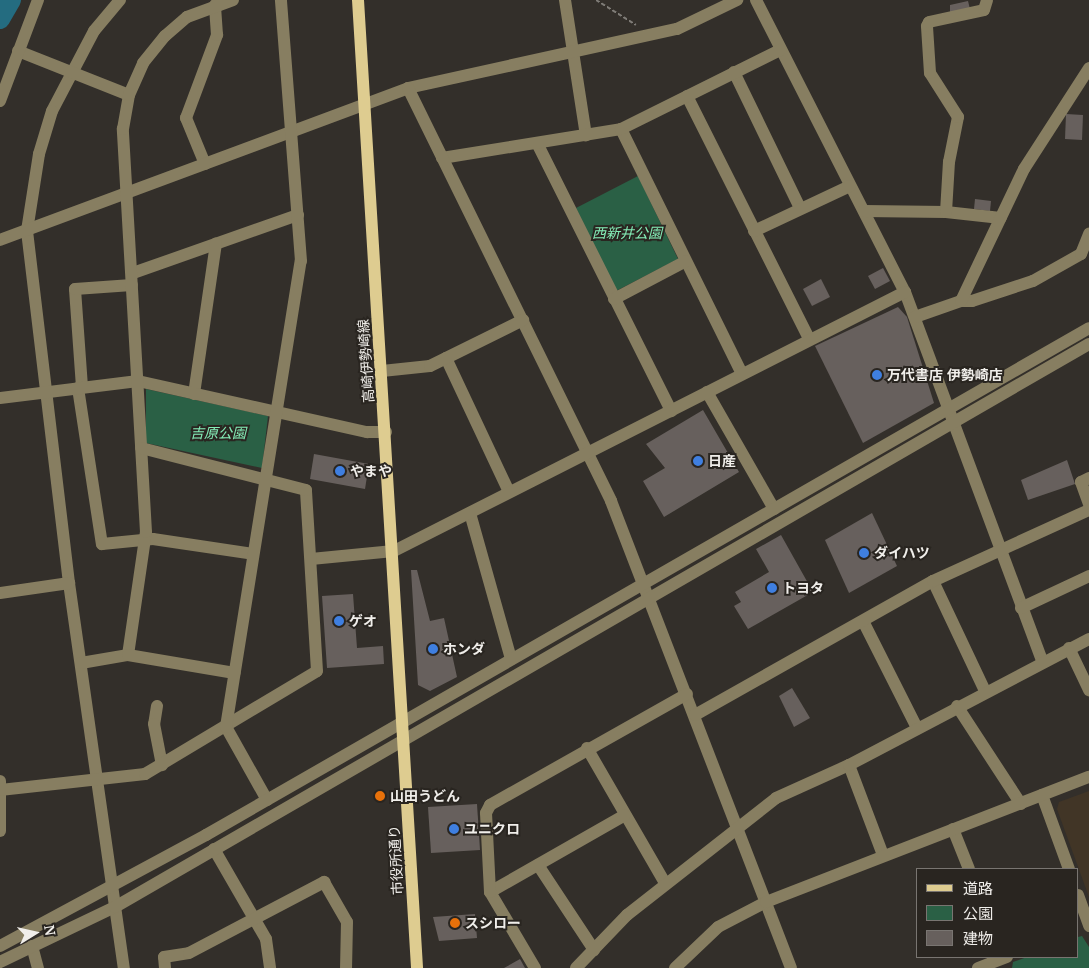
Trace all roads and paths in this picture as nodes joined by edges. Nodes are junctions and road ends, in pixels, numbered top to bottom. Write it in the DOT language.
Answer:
graph roads {
  1 [pos="38,0"];
  2 [pos="120,0"];
  3 [pos="233,0"];
  4 [pos="282,0"];
  5 [pos="358,0"];
  6 [pos="565,0"];
  7 [pos="596,0"];
  8 [pos="737,0"];
  9 [pos="756,0"];
  10 [pos="986,0"];
  11 [pos="722,3"];
  12 [pos="215,5"];
  13 [pos="650,34"];
  14 [pos="780,50"];
  15 [pos="18,51"];
  16 [pos="572,51"];
  17 [pos="1089,68"];
  18 [pos="734,72"];
  19 [pos="70,73"];
  20 [pos="408,88"];
  21 [pos="129,95"];
  22 [pos="687,96"];
  23 [pos="0,101"];
  24 [pos="365,106"];
  25 [pos="622,129"];
  26 [pos="293,133"];
  27 [pos="586,135"];
  28 [pos="537,143"];
  29 [pos="442,158"];
  30 [pos="205,164"];
  31 [pos="850,186"];
  32 [pos="126,194"];
  33 [pos="800,208"];
  34 [pos="864,211"];
  35 [pos="946,212"];
  36 [pos="298,215"];
  37 [pos="1001,218"];
  38 [pos="27,231"];
  39 [pos="754,231"];
  40 [pos="1089,234"];
  41 [pos="0,240"];
  42 [pos="216,244"];
  43 [pos="686,262"];
  44 [pos="132,279"];
  45 [pos="906,292"];
  46 [pos="614,299"];
  47 [pos="961,301"];
  48 [pos="915,317"];
  49 [pos="523,320"];
  50 [pos="1089,328"];
  51 [pos="809,339"];
  52 [pos="1089,344"];
  53 [pos="446,358"];
  54 [pos="382,371"];
  55 [pos="742,374"];
  56 [pos="138,381"];
  57 [pos="80,388"];
  58 [pos="707,392"];
  59 [pos="44,393"];
  60 [pos="194,394"];
  61 [pos="0,398"];
  62 [pos="948,409"];
  63 [pos="671,411"];
  64 [pos="276,412"];
  65 [pos="953,422"];
  66 [pos="386,432"];
  67 [pos="141,448"];
  68 [pos="588,453"];
  69 [pos="1089,478"];
  70 [pos="266,480"];
  71 [pos="509,492"];
  72 [pos="1089,504"];
  73 [pos="774,509"];
  74 [pos="1089,510"];
  75 [pos="470,512"];
  76 [pos="145,540"];
  77 [pos="394,551"];
  78 [pos="1000,553"];
  79 [pos="253,554"];
  80 [pos="311,558"];
  81 [pos="1089,576"];
  82 [pos="934,581"];
  83 [pos="69,583"];
  84 [pos="645,583"];
  85 [pos="0,593"];
  86 [pos="650,596"];
  87 [pos="1021,608"];
  88 [pos="863,621"];
  89 [pos="1089,639"];
  90 [pos="1069,648"];
  91 [pos="128,655"];
  92 [pos="511,659"];
  93 [pos="1042,661"];
  94 [pos="81,663"];
  95 [pos="234,673"];
  96 [pos="1089,690"];
  97 [pos="985,691"];
  98 [pos="687,694"];
  99 [pos="157,706"];
  100 [pos="957,706"];
  101 [pos="694,715"];
  102 [pos="404,720"];
  103 [pos="226,727"];
  104 [pos="917,728"];
  105 [pos="405,738"];
  106 [pos="587,748"];
  107 [pos="162,765"];
  108 [pos="849,765"];
  109 [pos="1089,777"];
  110 [pos="98,781"];
  111 [pos="0,787"];
  112 [pos="1042,795"];
  113 [pos="267,800"];
  114 [pos="1021,804"];
  115 [pos="625,814"];
  116 [pos="737,825"];
  117 [pos="953,829"];
  118 [pos="0,831"];
  119 [pos="214,849"];
  120 [pos="883,855"];
  121 [pos="538,864"];
  122 [pos="969,868"];
  123 [pos="1068,868"];
  124 [pos="665,883"];
  125 [pos="112,886"];
  126 [pos="490,892"];
  127 [pos="1079,898"];
  128 [pos="766,902"];
  129 [pos="114,907"];
  130 [pos="255,921"];
  131 [pos="1089,927"];
  132 [pos="0,946"];
  133 [pos="32,946"];
  134 [pos="594,950"];
  135 [pos="1005,960"];
  136 [pos="0,962"];
  137 [pos="38,968"];
  138 [pos="124,968"];
  139 [pos="166,968"];
  140 [pos="270,968"];
  141 [pos="346,968"];
  142 [pos="418,968"];
  143 [pos="535,968"];
  144 [pos="576,968"];
  145 [pos="675,968"];
  146 [pos="791,968"];
  147 [pos="978,968"];
  1 -- 15 [label="street"];
  2 -- 19 [label="street"];
  3 -- 12 [label="street"];
  4 -- 26 [label="street"];
  5 -- 24 [label="main road, 高崎伊勢崎線"];
  6 -- 16 [label="street"];
  7 -- 13 [label="path"];
  8 -- 11 [label="street"];
  9 -- 14 [label="street"];
  10 -- 35 [label="street"];
  11 -- 13 [label="street"];
  12 -- 21 [label="street"];
  12 -- 30 [label="street"];
  13 -- 16 [label="street"];
  14 -- 18 [label="street"];
  14 -- 31 [label="street"];
  15 -- 19 [label="street"];
  15 -- 23 [label="street"];
  16 -- 20 [label="street"];
  16 -- 27 [label="street"];
  17 -- 37 [label="street"];
  18 -- 22 [label="street"];
  18 -- 33 [label="street"];
  19 -- 21 [label="street"];
  19 -- 38 [label="street"];
  20 -- 24 [label="street"];
  20 -- 29 [label="street"];
  21 -- 32 [label="street"];
  22 -- 25 [label="street"];
  22 -- 39 [label="street"];
  24 -- 26 [label="street"];
  24 -- 54 [label="main road, 高崎伊勢崎線"];
  25 -- 27 [label="street"];
  25 -- 43 [label="street"];
  26 -- 30 [label="street"];
  26 -- 36 [label="street"];
  27 -- 28 [label="street"];
  28 -- 29 [label="street"];
  28 -- 46 [label="street"];
  29 -- 49 [label="street"];
  30 -- 32 [label="street"];
  31 -- 33 [label="street"];
  31 -- 34 [label="street"];
  32 -- 38 [label="street"];
  32 -- 44 [label="street"];
  33 -- 39 [label="street"];
  34 -- 35 [label="street"];
  34 -- 45 [label="street"];
  35 -- 37 [label="street"];
  36 -- 42 [label="street"];
  36 -- 64 [label="street"];
  37 -- 47 [label="street"];
  38 -- 41 [label="street"];
  38 -- 59 [label="street"];
  39 -- 51 [label="street"];
  40 -- 47 [label="street"];
  42 -- 44 [label="street"];
  42 -- 60 [label="street"];
  43 -- 46 [label="street"];
  43 -- 55 [label="street"];
  44 -- 56 [label="street"];
  44 -- 57 [label="street"];
  45 -- 48 [label="street"];
  45 -- 51 [label="street"];
  46 -- 63 [label="street"];
  47 -- 48 [label="street"];
  48 -- 62 [label="street"];
  49 -- 53 [label="street"];
  49 -- 68 [label="street"];
  50 -- 62 [label="street"];
  51 -- 55 [label="street"];
  52 -- 65 [label="street"];
  53 -- 54 [label="street"];
  53 -- 71 [label="street"];
  54 -- 66 [label="main road, 高崎伊勢崎線"];
  55 -- 58 [label="street"];
  56 -- 57 [label="street"];
  56 -- 60 [label="street"];
  56 -- 67 [label="street"];
  57 -- 59 [label="street"];
  57 -- 76 [label="street"];
  58 -- 63 [label="street"];
  58 -- 73 [label="street"];
  59 -- 61 [label="street"];
  59 -- 83 [label="street"];
  60 -- 64 [label="street"];
  62 -- 65 [label="street"];
  62 -- 73 [label="street"];
  63 -- 68 [label="street"];
  64 -- 66 [label="street"];
  64 -- 70 [label="street"];
  65 -- 78 [label="street"];
  65 -- 86 [label="street"];
  66 -- 77 [label="main road, 高崎伊勢崎線"];
  67 -- 70 [label="street"];
  67 -- 76 [label="street"];
  68 -- 71 [label="street"];
  68 -- 84 [label="street"];
  69 -- 72 [label="street"];
  70 -- 79 [label="street"];
  70 -- 80 [label="street"];
  71 -- 75 [label="street"];
  73 -- 84 [label="street"];
  74 -- 78 [label="street"];
  75 -- 77 [label="street"];
  75 -- 92 [label="street"];
  76 -- 79 [label="street"];
  76 -- 91 [label="street"];
  77 -- 80 [label="street"];
  77 -- 102 [label="main road, 高崎伊勢崎線"];
  78 -- 82 [label="street"];
  78 -- 87 [label="street"];
  79 -- 95 [label="street"];
  80 -- 103 [label="street"];
  81 -- 87 [label="street"];
  82 -- 88 [label="street"];
  82 -- 97 [label="street"];
  83 -- 85 [label="street"];
  83 -- 94 [label="street"];
  84 -- 86 [label="street"];
  84 -- 92 [label="street"];
  86 -- 98 [label="street"];
  86 -- 105 [label="street"];
  87 -- 93 [label="street"];
  88 -- 101 [label="street"];
  88 -- 104 [label="street"];
  89 -- 90 [label="street"];
  90 -- 93 [label="street"];
  90 -- 96 [label="street"];
  91 -- 94 [label="street"];
  91 -- 95 [label="street"];
  92 -- 102 [label="street"];
  93 -- 97 [label="street"];
  94 -- 110 [label="street"];
  95 -- 103 [label="street"];
  97 -- 100 [label="street"];
  98 -- 101 [label="street"];
  98 -- 106 [label="street"];
  99 -- 107 [label="street"];
  100 -- 104 [label="street"];
  100 -- 114 [label="street"];
  101 -- 116 [label="street"];
  102 -- 105 [label="main road, 市役所通り"];
  102 -- 113 [label="street"];
  103 -- 107 [label="street"];
  103 -- 113 [label="street"];
  104 -- 108 [label="street"];
  105 -- 119 [label="street"];
  105 -- 142 [label="main road, 市役所通り"];
  106 -- 115 [label="street"];
  106 -- 126 [label="street"];
  107 -- 110 [label="street"];
  108 -- 116 [label="street"];
  108 -- 120 [label="street"];
  109 -- 112 [label="street"];
  110 -- 111 [label="street"];
  110 -- 125 [label="street"];
  111 -- 118 [label="street"];
  112 -- 114 [label="street"];
  112 -- 123 [label="street"];
  113 -- 125 [label="street"];
  114 -- 117 [label="street"];
  115 -- 121 [label="street"];
  115 -- 124 [label="street"];
  116 -- 124 [label="street"];
  116 -- 128 [label="street"];
  117 -- 120 [label="street"];
  117 -- 122 [label="street"];
  119 -- 129 [label="street"];
  119 -- 130 [label="street"];
  120 -- 128 [label="street"];
  121 -- 126 [label="street"];
  121 -- 134 [label="street"];
  124 -- 134 [label="street"];
  125 -- 129 [label="street"];
  125 -- 132 [label="street"];
  126 -- 143 [label="street"];
  127 -- 131 [label="street"];
  128 -- 145 [label="street"];
  128 -- 146 [label="street"];
  129 -- 133 [label="street"];
  129 -- 138 [label="street"];
  130 -- 139 [label="street"];
  130 -- 140 [label="street"];
  130 -- 141 [label="street"];
  133 -- 136 [label="street"];
  133 -- 137 [label="street"];
  134 -- 144 [label="street"];
  135 -- 147 [label="street"];
}
